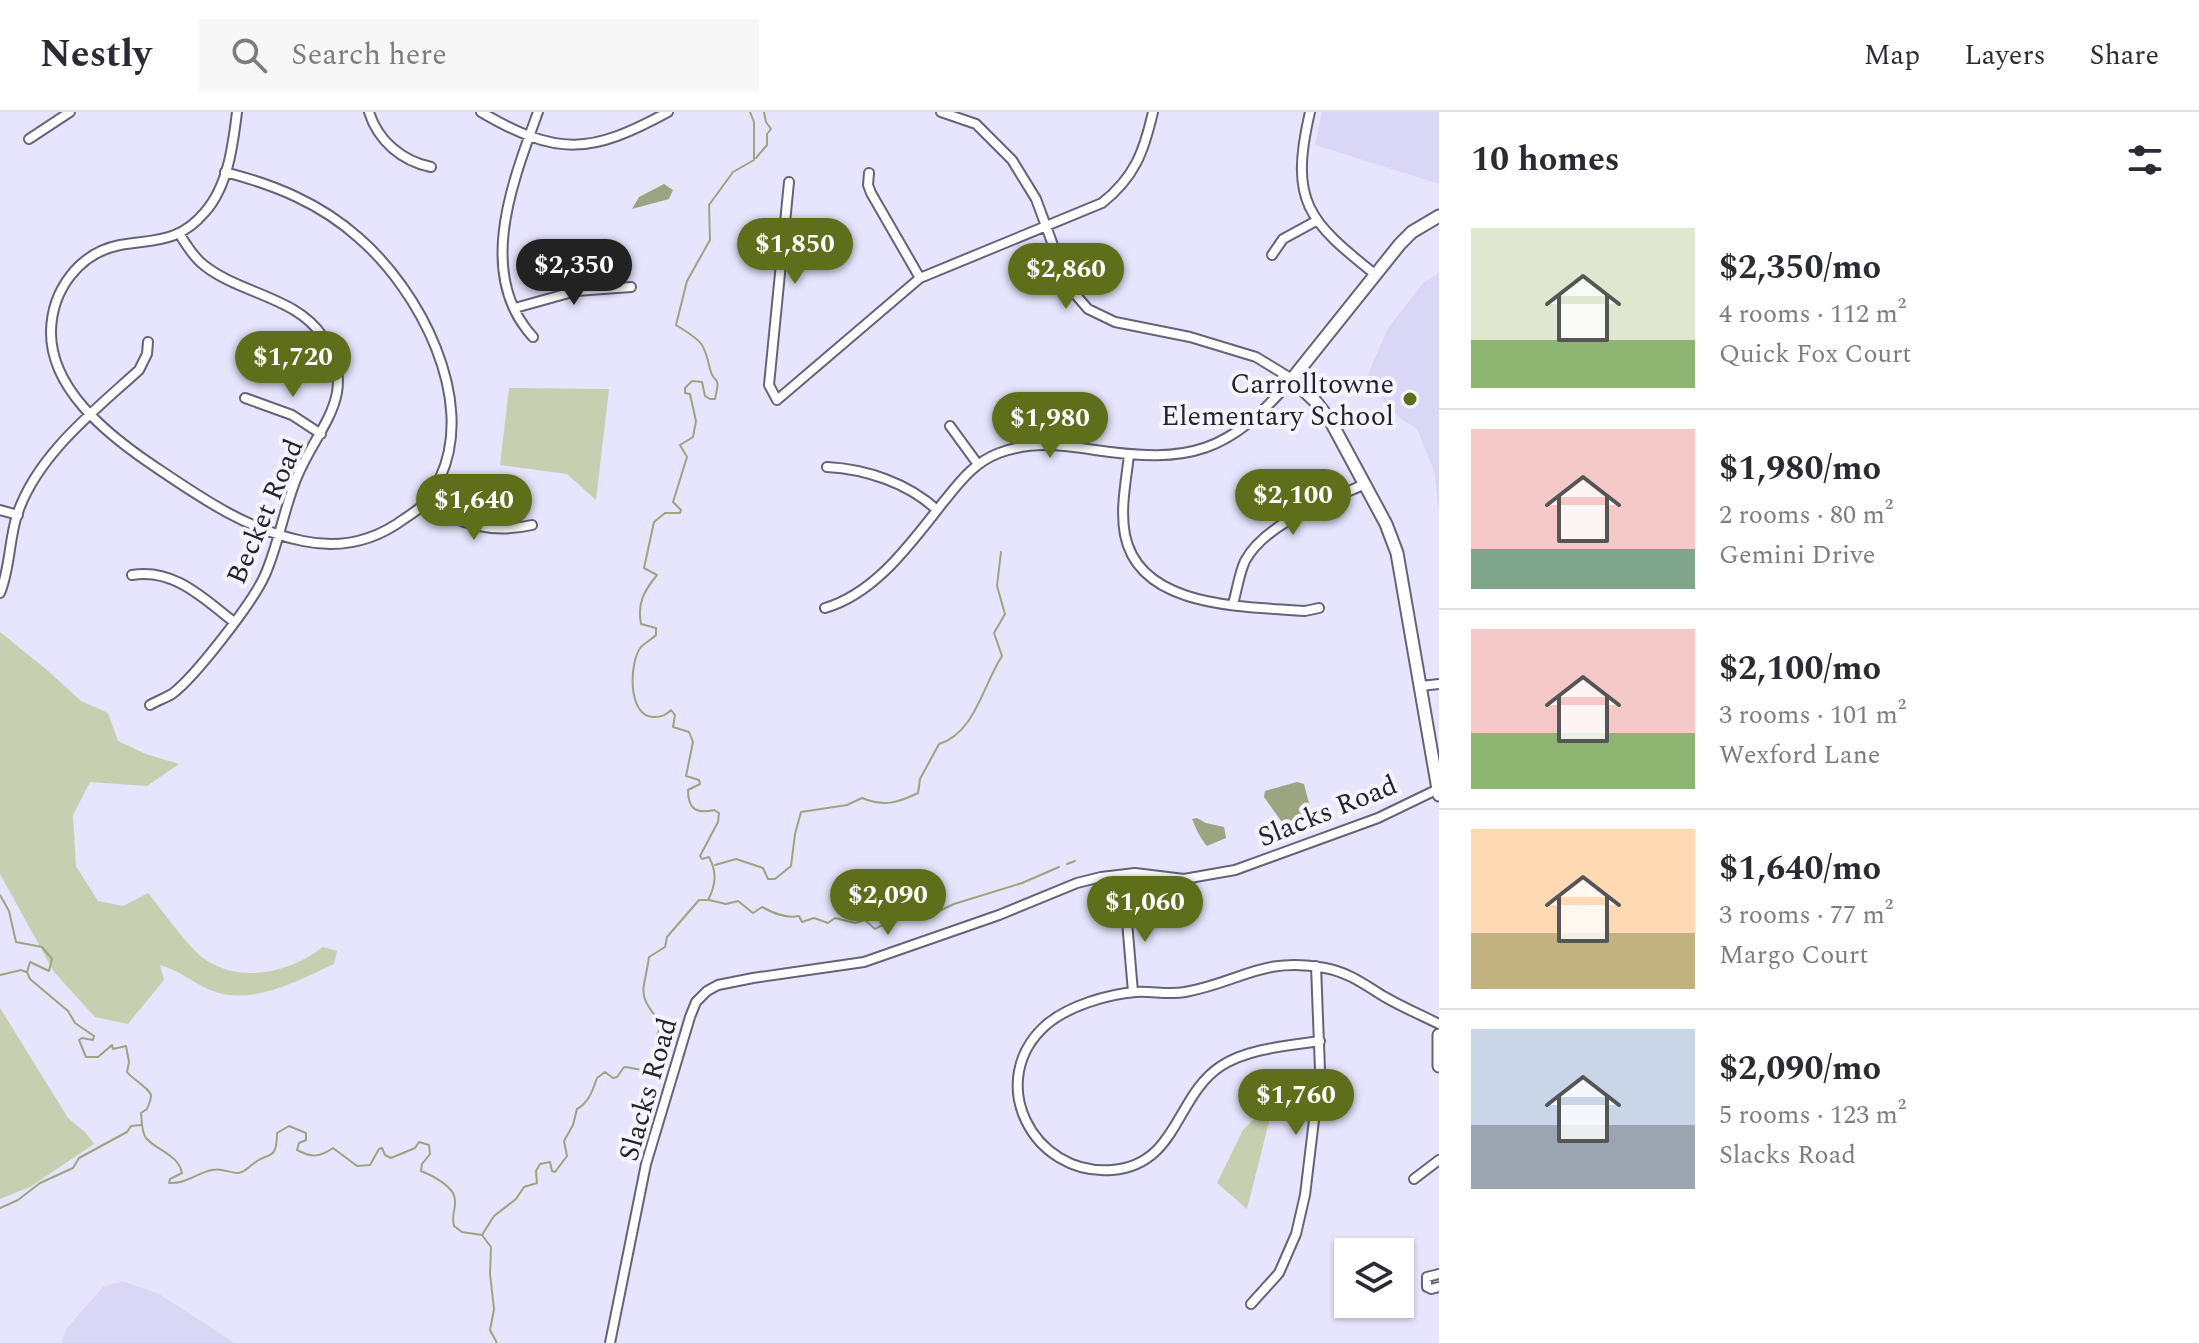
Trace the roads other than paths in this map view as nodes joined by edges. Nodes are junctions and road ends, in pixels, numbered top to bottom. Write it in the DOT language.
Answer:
graph roads {
  1 [pos="70,112"];
  2 [pos="237,112"];
  3 [pos="369,112"];
  4 [pos="481,112"];
  5 [pos="538,112"];
  6 [pos="668,112"];
  7 [pos="941,112"];
  8 [pos="982,112"];
  9 [pos="1153,112"];
  10 [pos="1310,112"];
  11 [pos="976,124"];
  12 [pos="529,137"];
  13 [pos="29,139"];
  14 [pos="431,167"];
  15 [pos="225,172"];
  16 [pos="869,173"];
  17 [pos="789,182"];
  18 [pos="1439,216"];
  19 [pos="1316,221"];
  20 [pos="1045,226"];
  21 [pos="179,233"];
  22 [pos="1272,255"];
  23 [pos="1376,275"];
  24 [pos="920,278"];
  25 [pos="631,287"];
  26 [pos="515,308"];
  27 [pos="533,337"];
  28 [pos="148,342"];
  29 [pos="1292,379"];
  30 [pos="245,398"];
  31 [pos="91,414"];
  32 [pos="950,426"];
  33 [pos="321,434"];
  34 [pos="1129,455"];
  35 [pos="977,463"];
  36 [pos="827,467"];
  37 [pos="1365,484"];
  38 [pos="426,503"];
  39 [pos="0,510"];
  40 [pos="937,510"];
  41 [pos="18,515"];
  42 [pos="532,525"];
  43 [pos="279,535"];
  44 [pos="132,575"];
  45 [pos="0,593"];
  46 [pos="1233,604"];
  47 [pos="825,608"];
  48 [pos="1319,608"];
  49 [pos="234,622"];
  50 [pos="1439,684"];
  51 [pos="1421,686"];
  52 [pos="150,705"];
  53 [pos="1439,792"];
  54 [pos="1125,898"];
  55 [pos="1316,966"];
  56 [pos="1133,992"];
  57 [pos="1439,1024"];
  58 [pos="1439,1035"];
  59 [pos="1320,1041"];
  60 [pos="1439,1066"];
  61 [pos="1439,1160"];
  62 [pos="1414,1179"];
  63 [pos="1439,1274"];
  64 [pos="1439,1287"];
  65 [pos="1251,1304"];
  66 [pos="610,1343"];
  1 -- 13 [label="street"];
  2 -- 15 [label="street"];
  3 -- 14 [label="street"];
  4 -- 12 [label="street"];
  5 -- 12 [label="street"];
  6 -- 12 [label="street"];
  7 -- 11 [label="street"];
  8 -- 11 [label="street"];
  9 -- 20 [label="street"];
  10 -- 19 [label="street"];
  11 -- 20 [label="street"];
  12 -- 26 [label="street"];
  15 -- 21 [label="street"];
  15 -- 38 [label="street"];
  16 -- 24 [label="street"];
  17 -- 24 [label="street"];
  18 -- 23 [label="street"];
  19 -- 22 [label="street"];
  19 -- 23 [label="street"];
  20 -- 24 [label="street"];
  20 -- 29 [label="street"];
  21 -- 31 [label="street"];
  21 -- 33 [label="street, Becket Road"];
  23 -- 29 [label="street"];
  25 -- 26 [label="street"];
  26 -- 27 [label="street"];
  28 -- 31 [label="street"];
  29 -- 34 [label="street"];
  29 -- 37 [label="street"];
  30 -- 33 [label="street"];
  31 -- 41 [label="street"];
  31 -- 43 [label="street"];
  32 -- 35 [label="street"];
  33 -- 43 [label="street, Becket Road"];
  34 -- 35 [label="street"];
  34 -- 46 [label="street"];
  35 -- 40 [label="street"];
  36 -- 40 [label="street"];
  37 -- 46 [label="street"];
  37 -- 51 [label="street"];
  38 -- 42 [label="street"];
  38 -- 43 [label="street"];
  39 -- 41 [label="street"];
  40 -- 47 [label="street"];
  41 -- 45 [label="street"];
  43 -- 49 [label="street, Becket Road"];
  44 -- 49 [label="street"];
  46 -- 48 [label="street"];
  49 -- 52 [label="street, Becket Road"];
  50 -- 51 [label="street"];
  51 -- 53 [label="street"];
  53 -- 66 [label="street, Slacks Road"];
  54 -- 56 [label="street"];
  55 -- 56 [label="street"];
  55 -- 57 [label="street"];
  55 -- 59 [label="street"];
  56 -- 59 [label="street"];
  58 -- 60 [label="street"];
  59 -- 65 [label="street"];
  61 -- 62 [label="street"];
  63 -- 64 [label="street"];
}
